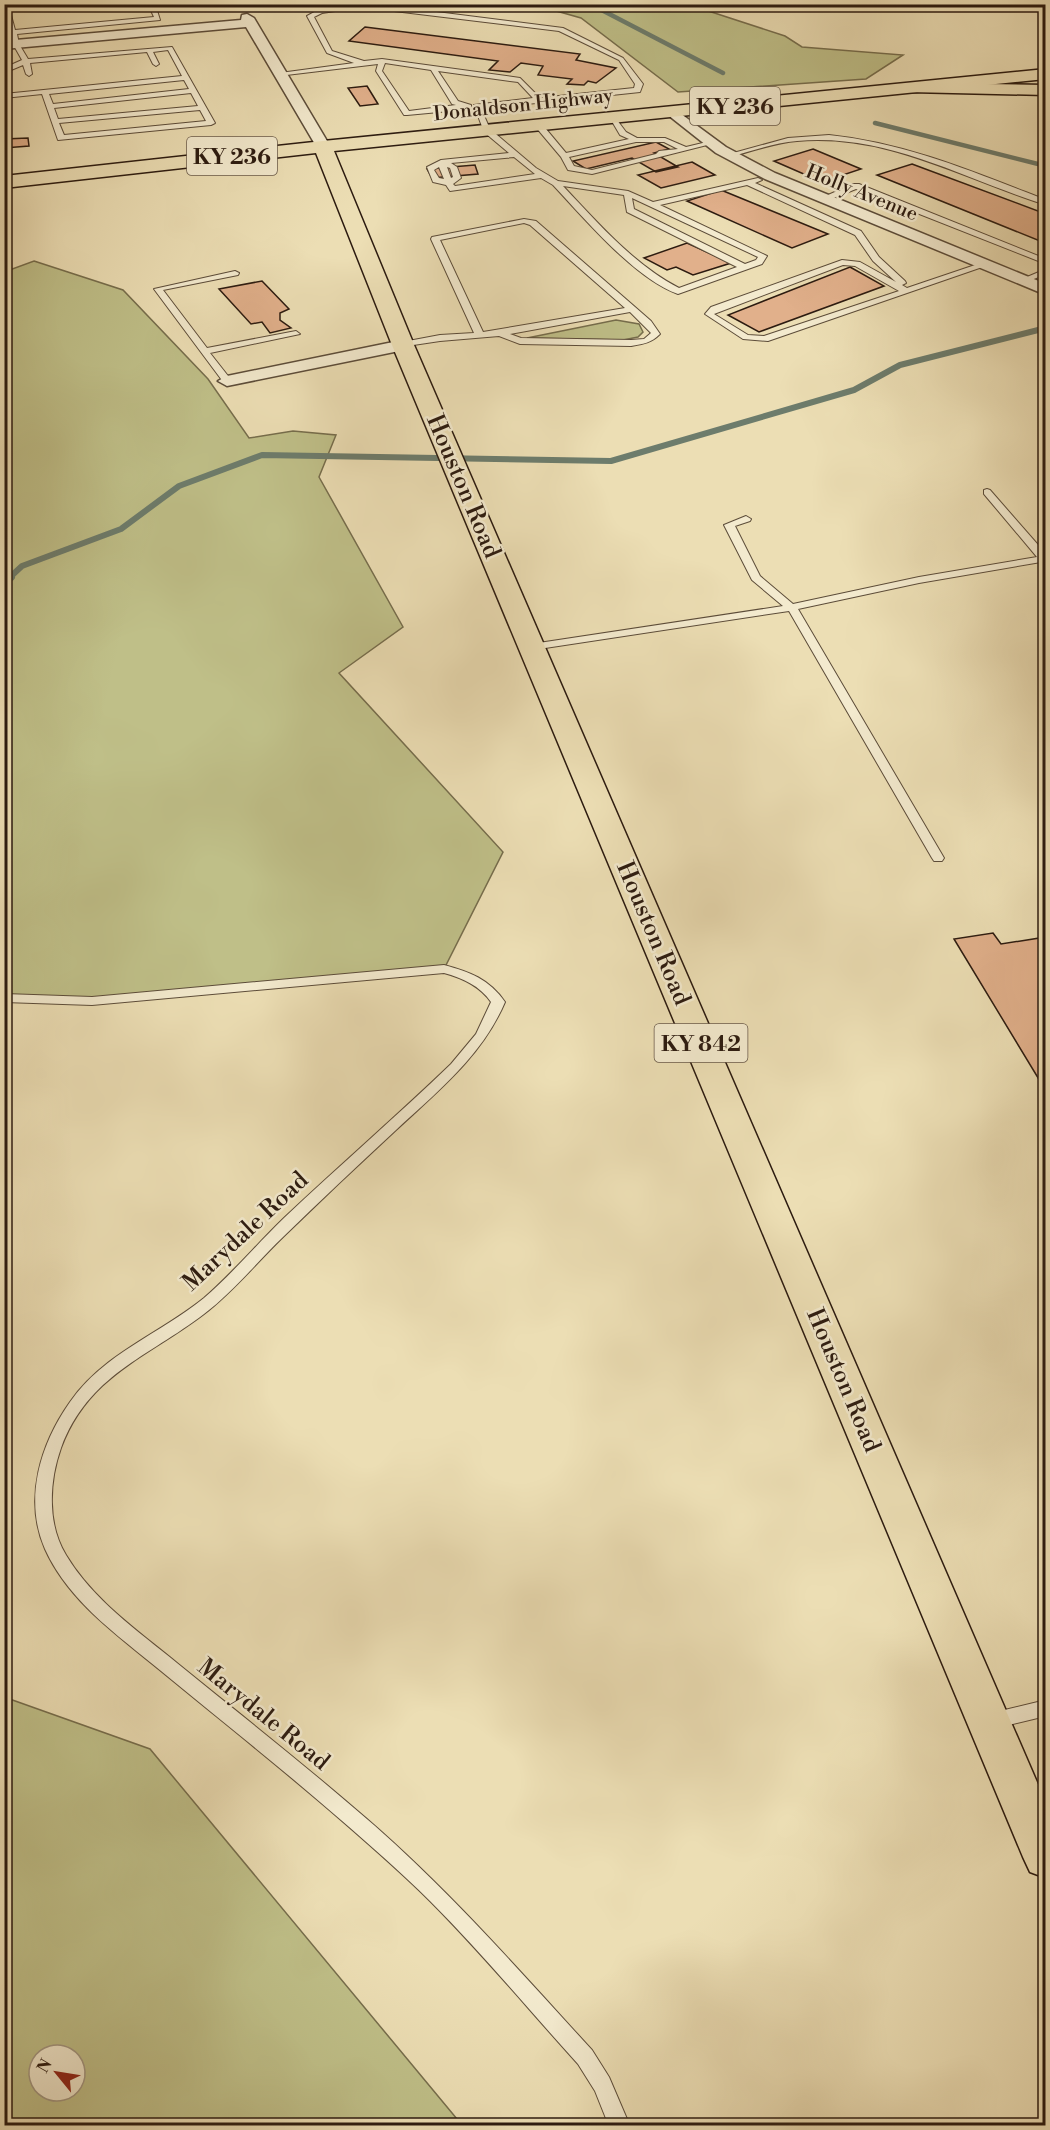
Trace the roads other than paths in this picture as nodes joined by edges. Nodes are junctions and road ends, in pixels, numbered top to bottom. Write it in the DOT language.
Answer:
graph roads {
  1 [pos="5,4"];
  2 [pos="151,4"];
  3 [pos="254,4"];
  4 [pos="232,15"];
  5 [pos="248,20"];
  6 [pos="9,39"];
  7 [pos="149,50"];
  8 [pos="26,61"];
  9 [pos="382,62"];
  10 [pos="156,64"];
  11 [pos="365,64"];
  12 [pos="434,68"];
  13 [pos="4,71"];
  14 [pos="159,72"];
  15 [pos="29,74"];
  16 [pos="1046,74"];
  17 [pos="280,75"];
  18 [pos="187,78"];
  19 [pos="163,81"];
  20 [pos="30,84"];
  21 [pos="915,88"];
  22 [pos="1046,90"];
  23 [pos="45,92"];
  24 [pos="194,92"];
  25 [pos="33,93"];
  26 [pos="4,96"];
  27 [pos="538,100"];
  28 [pos="50,106"];
  29 [pos="463,106"];
  30 [pos="477,107"];
  31 [pos="203,108"];
  32 [pos="673,112"];
  33 [pos="614,118"];
  34 [pos="56,121"];
  35 [pos="538,125"];
  36 [pos="488,130"];
  37 [pos="636,140"];
  38 [pos="711,143"];
  39 [pos="617,144"];
  40 [pos="644,145"];
  41 [pos="323,147"];
  42 [pos="600,148"];
  43 [pos="625,149"];
  44 [pos="685,149"];
  45 [pos="582,152"];
  46 [pos="609,153"];
  47 [pos="515,154"];
  48 [pos="730,155"];
  49 [pos="564,156"];
  50 [pos="591,157"];
  51 [pos="441,162"];
  52 [pos="543,176"];
  53 [pos="770,176"];
  54 [pos="4,182"];
  55 [pos="449,183"];
  56 [pos="556,183"];
  57 [pos="749,183"];
  58 [pos="628,193"];
  59 [pos="823,199"];
  60 [pos="1046,202"];
  61 [pos="654,204"];
  62 [pos="1046,262"];
  63 [pos="987,264"];
  64 [pos="744,267"];
  65 [pos="1046,271"];
  66 [pos="235,273"];
  67 [pos="1024,280"];
  68 [pos="1046,290"];
  69 [pos="906,291"];
  70 [pos="633,309"];
  71 [pos="479,333"];
  72 [pos="500,333"];
  73 [pos="296,334"];
  74 [pos="403,345"];
  75 [pos="205,351"];
  76 [pos="227,381"];
  77 [pos="987,492"];
  78 [pos="746,519"];
  79 [pos="1045,559"];
  80 [pos="792,608"];
  81 [pos="532,647"];
  82 [pos="938,858"];
  83 [pos="4,998"];
  84 [pos="1046,1708"];
  85 [pos="988,1722"];
  86 [pos="1046,1857"];
  87 [pos="620,2126"];
  1 -- 6 [label="lane"];
  2 -- 6 [label="lane"];
  3 -- 5 [label="street"];
  4 -- 5 [label="street"];
  5 -- 6 [label="street"];
  5 -- 17 [label="street, Houston Road"];
  6 -- 8 [label="lane"];
  7 -- 8 [label="lane"];
  7 -- 10 [label="lane"];
  7 -- 18 [label="lane"];
  8 -- 13 [label="lane"];
  8 -- 15 [label="lane"];
  9 -- 11 [label="lane"];
  9 -- 12 [label="lane"];
  9 -- 29 [label="lane"];
  11 -- 17 [label="lane"];
  11 -- 27 [label="lane"];
  12 -- 27 [label="lane"];
  12 -- 29 [label="lane"];
  14 -- 19 [label="lane"];
  16 -- 21 [label="main road, Donaldson Highway / KY 236"];
  17 -- 41 [label="street, Houston Road"];
  18 -- 19 [label="lane"];
  18 -- 24 [label="lane"];
  19 -- 23 [label="lane"];
  20 -- 25 [label="lane"];
  21 -- 22 [label="main road"];
  21 -- 32 [label="main road, Donaldson Highway / KY 236"];
  23 -- 25 [label="lane"];
  23 -- 28 [label="lane"];
  24 -- 28 [label="lane"];
  24 -- 31 [label="lane"];
  25 -- 26 [label="lane"];
  27 -- 30 [label="lane"];
  28 -- 34 [label="lane"];
  29 -- 30 [label="lane"];
  30 -- 36 [label="lane"];
  31 -- 34 [label="lane"];
  31 -- 34 [label="lane"];
  32 -- 33 [label="main road, Donaldson Highway / KY 236"];
  32 -- 38 [label="street, Holly Avenue"];
  33 -- 35 [label="main road, Donaldson Highway / KY 236"];
  33 -- 37 [label="lane"];
  35 -- 36 [label="main road, Donaldson Highway / KY 236"];
  35 -- 49 [label="lane"];
  36 -- 41 [label="main road, Donaldson Highway / KY 236"];
  36 -- 47 [label="lane"];
  37 -- 39 [label="lane"];
  37 -- 40 [label="lane"];
  37 -- 44 [label="lane"];
  38 -- 44 [label="lane"];
  38 -- 48 [label="street, Holly Avenue"];
  39 -- 42 [label="lane"];
  39 -- 43 [label="lane"];
  41 -- 54 [label="main road, Donaldson Highway / KY 236"];
  41 -- 74 [label="main road, Houston Road / KY 842"];
  42 -- 45 [label="lane"];
  42 -- 46 [label="lane"];
  44 -- 49 [label="lane"];
  45 -- 49 [label="lane"];
  45 -- 50 [label="lane"];
  47 -- 51 [label="lane"];
  47 -- 52 [label="lane"];
  48 -- 53 [label="street, Holly Avenue"];
  48 -- 60 [label="lane"];
  51 -- 55 [label="lane"];
  51 -- 55 [label="lane"];
  52 -- 55 [label="lane"];
  52 -- 56 [label="lane"];
  53 -- 57 [label="lane"];
  53 -- 59 [label="street, Holly Avenue"];
  56 -- 58 [label="lane"];
  56 -- 64 [label="lane"];
  57 -- 61 [label="lane"];
  57 -- 69 [label="lane"];
  58 -- 61 [label="lane"];
  58 -- 64 [label="lane"];
  59 -- 62 [label="lane"];
  59 -- 63 [label="street, Holly Avenue"];
  61 -- 64 [label="lane"];
  63 -- 67 [label="street, Holly Avenue"];
  63 -- 69 [label="lane"];
  65 -- 67 [label="lane"];
  66 -- 75 [label="lane"];
  67 -- 68 [label="street, Holly Avenue"];
  69 -- 69 [label="lane"];
  70 -- 71 [label="lane"];
  70 -- 72 [label="lane"];
  70 -- 72 [label="lane"];
  71 -- 72 [label="lane"];
  71 -- 74 [label="lane"];
  73 -- 75 [label="lane"];
  74 -- 76 [label="street"];
  74 -- 81 [label="main road, Houston Road / KY 842"];
  75 -- 76 [label="lane"];
  77 -- 79 [label="lane"];
  78 -- 80 [label="lane"];
  79 -- 80 [label="lane"];
  80 -- 81 [label="lane"];
  80 -- 82 [label="lane"];
  81 -- 85 [label="main road, Houston Road / KY 842"];
  83 -- 87 [label="lane, Marydale Road"];
  84 -- 85 [label="lane"];
  85 -- 86 [label="main road, Houston Road / KY 842"];
}
